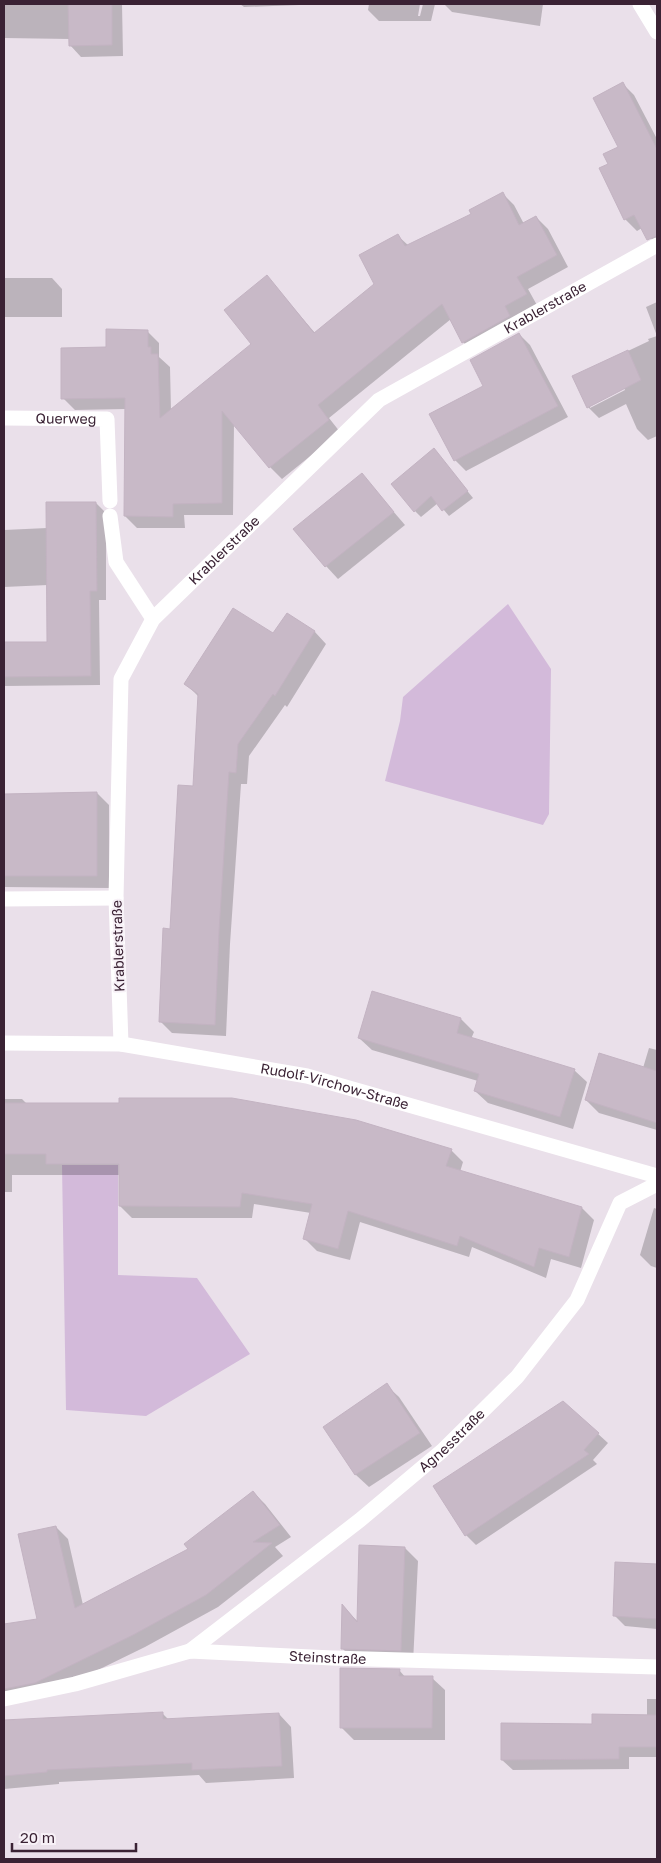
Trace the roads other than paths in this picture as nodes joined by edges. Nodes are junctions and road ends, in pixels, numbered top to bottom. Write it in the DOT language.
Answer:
graph roads {
  1 [pos="640,4"];
  2 [pos="657,32"];
  3 [pos="657,245"];
  4 [pos="4,418"];
  5 [pos="153,619"];
  6 [pos="116,898"];
  7 [pos="4,899"];
  8 [pos="4,1043"];
  9 [pos="121,1044"];
  10 [pos="657,1176"];
  11 [pos="657,1184"];
  12 [pos="190,1651"];
  13 [pos="657,1667"];
  14 [pos="4,1699"];
  1 -- 2 [label="street"];
  3 -- 5 [label="street, Krablerstraße"];
  4 -- 5 [label="street, Querweg"];
  5 -- 6 [label="street, Krablerstraße"];
  6 -- 7 [label="street"];
  6 -- 9 [label="street, Krablerstraße"];
  8 -- 9 [label="street, Rudolf-Virchow-Straße"];
  9 -- 10 [label="street, Rudolf-Virchow-Straße"];
  11 -- 12 [label="street, Agnesstraße"];
  12 -- 13 [label="street, Steinstraße"];
  12 -- 14 [label="street, Steinstraße"];
}
